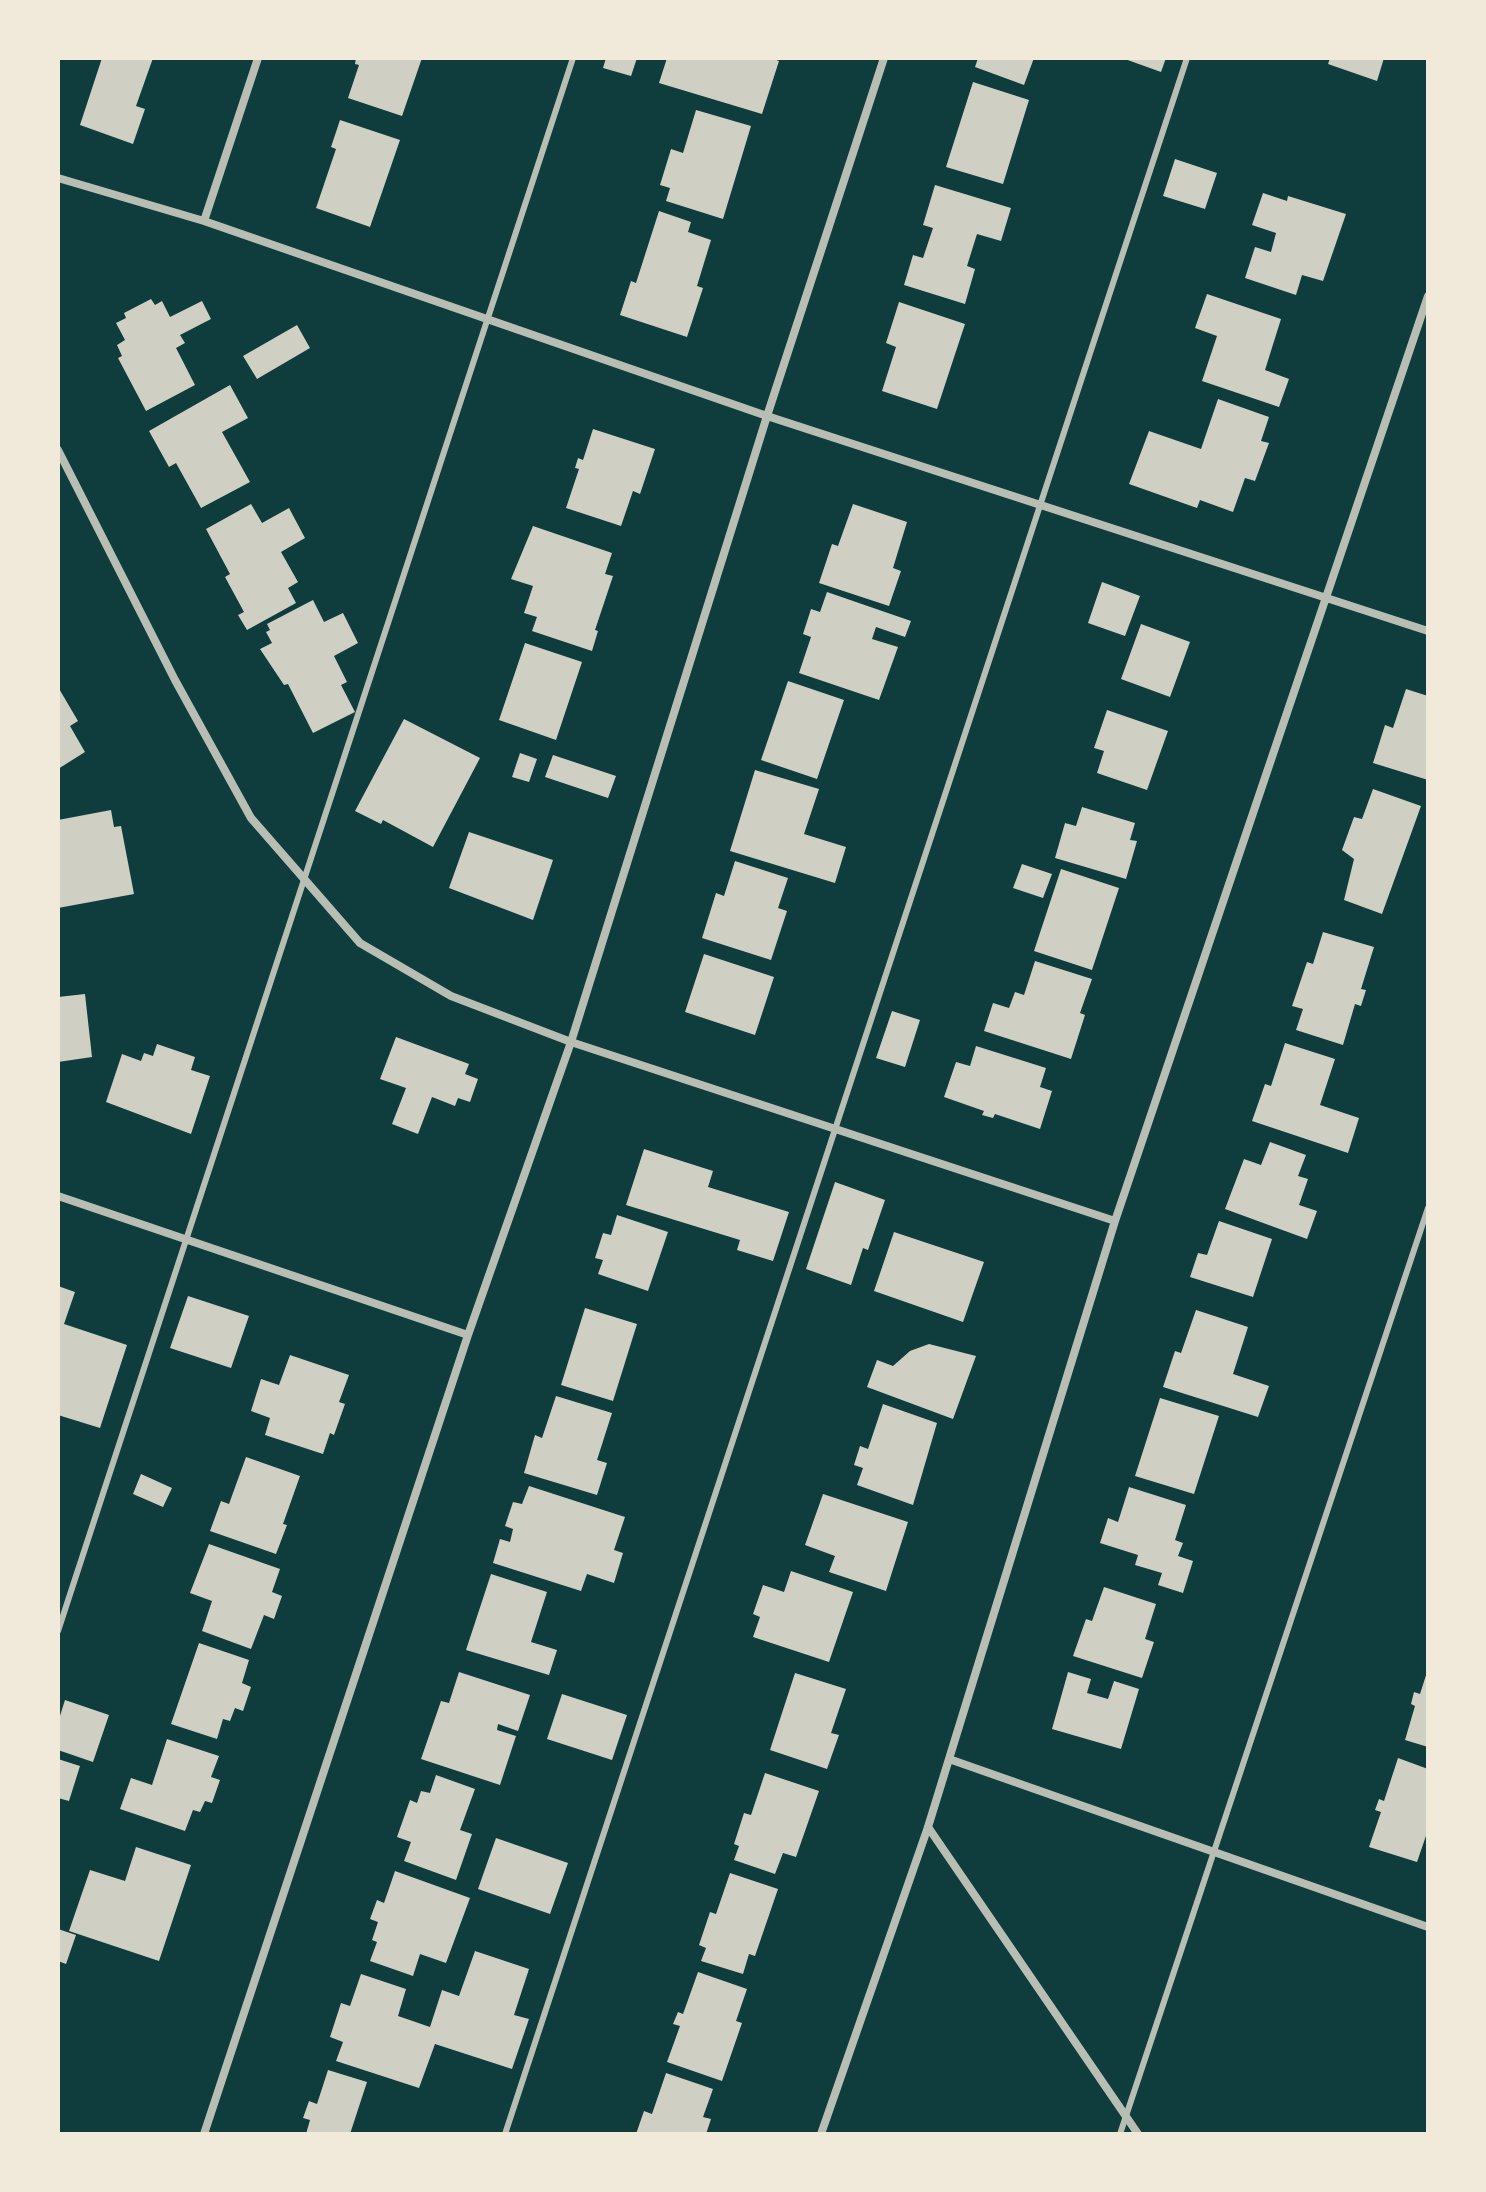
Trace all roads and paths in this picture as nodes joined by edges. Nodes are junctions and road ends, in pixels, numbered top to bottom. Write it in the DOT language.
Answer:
graph roads {
  1 [pos="258,58"];
  2 [pos="573,58"];
  3 [pos="884,58"];
  4 [pos="1187,58"];
  5 [pos="58,178"];
  6 [pos="204,221"];
  7 [pos="1428,296"];
  8 [pos="487,319"];
  9 [pos="767,416"];
  10 [pos="58,450"];
  11 [pos="1041,504"];
  12 [pos="1328,598"];
  13 [pos="1428,631"];
  14 [pos="303,881"];
  15 [pos="571,1042"];
  16 [pos="835,1128"];
  17 [pos="58,1196"];
  18 [pos="1428,1208"];
  19 [pos="1115,1221"];
  20 [pos="186,1239"];
  21 [pos="468,1335"];
  22 [pos="58,1631"];
  23 [pos="949,1759"];
  24 [pos="928,1827"];
  25 [pos="1214,1852"];
  26 [pos="1428,1927"];
  27 [pos="1126,2116"];
  28 [pos="204,2134"];
  29 [pos="505,2134"];
  30 [pos="821,2134"];
  31 [pos="1120,2134"];
  32 [pos="1138,2134"];
  1 -- 6 [label="street"];
  2 -- 8 [label="lane"];
  3 -- 9 [label="street"];
  4 -- 11 [label="lane"];
  5 -- 6 [label="street"];
  6 -- 8 [label="street"];
  7 -- 12 [label="street"];
  8 -- 9 [label="street"];
  8 -- 14 [label="lane"];
  9 -- 11 [label="street"];
  9 -- 15 [label="street"];
  10 -- 14 [label="street"];
  11 -- 12 [label="street"];
  11 -- 16 [label="lane"];
  12 -- 13 [label="street"];
  12 -- 19 [label="street"];
  14 -- 15 [label="street"];
  14 -- 20 [label="lane"];
  15 -- 16 [label="street"];
  15 -- 21 [label="street"];
  16 -- 19 [label="street"];
  16 -- 29 [label="lane"];
  17 -- 20 [label="street"];
  18 -- 25 [label="lane"];
  19 -- 23 [label="street"];
  20 -- 21 [label="street"];
  20 -- 22 [label="lane"];
  21 -- 28 [label="street"];
  23 -- 24 [label="street"];
  23 -- 25 [label="street"];
  24 -- 27 [label="street"];
  24 -- 30 [label="street"];
  25 -- 26 [label="street"];
  25 -- 27 [label="lane"];
  27 -- 31 [label="lane"];
  27 -- 32 [label="street"];
}
